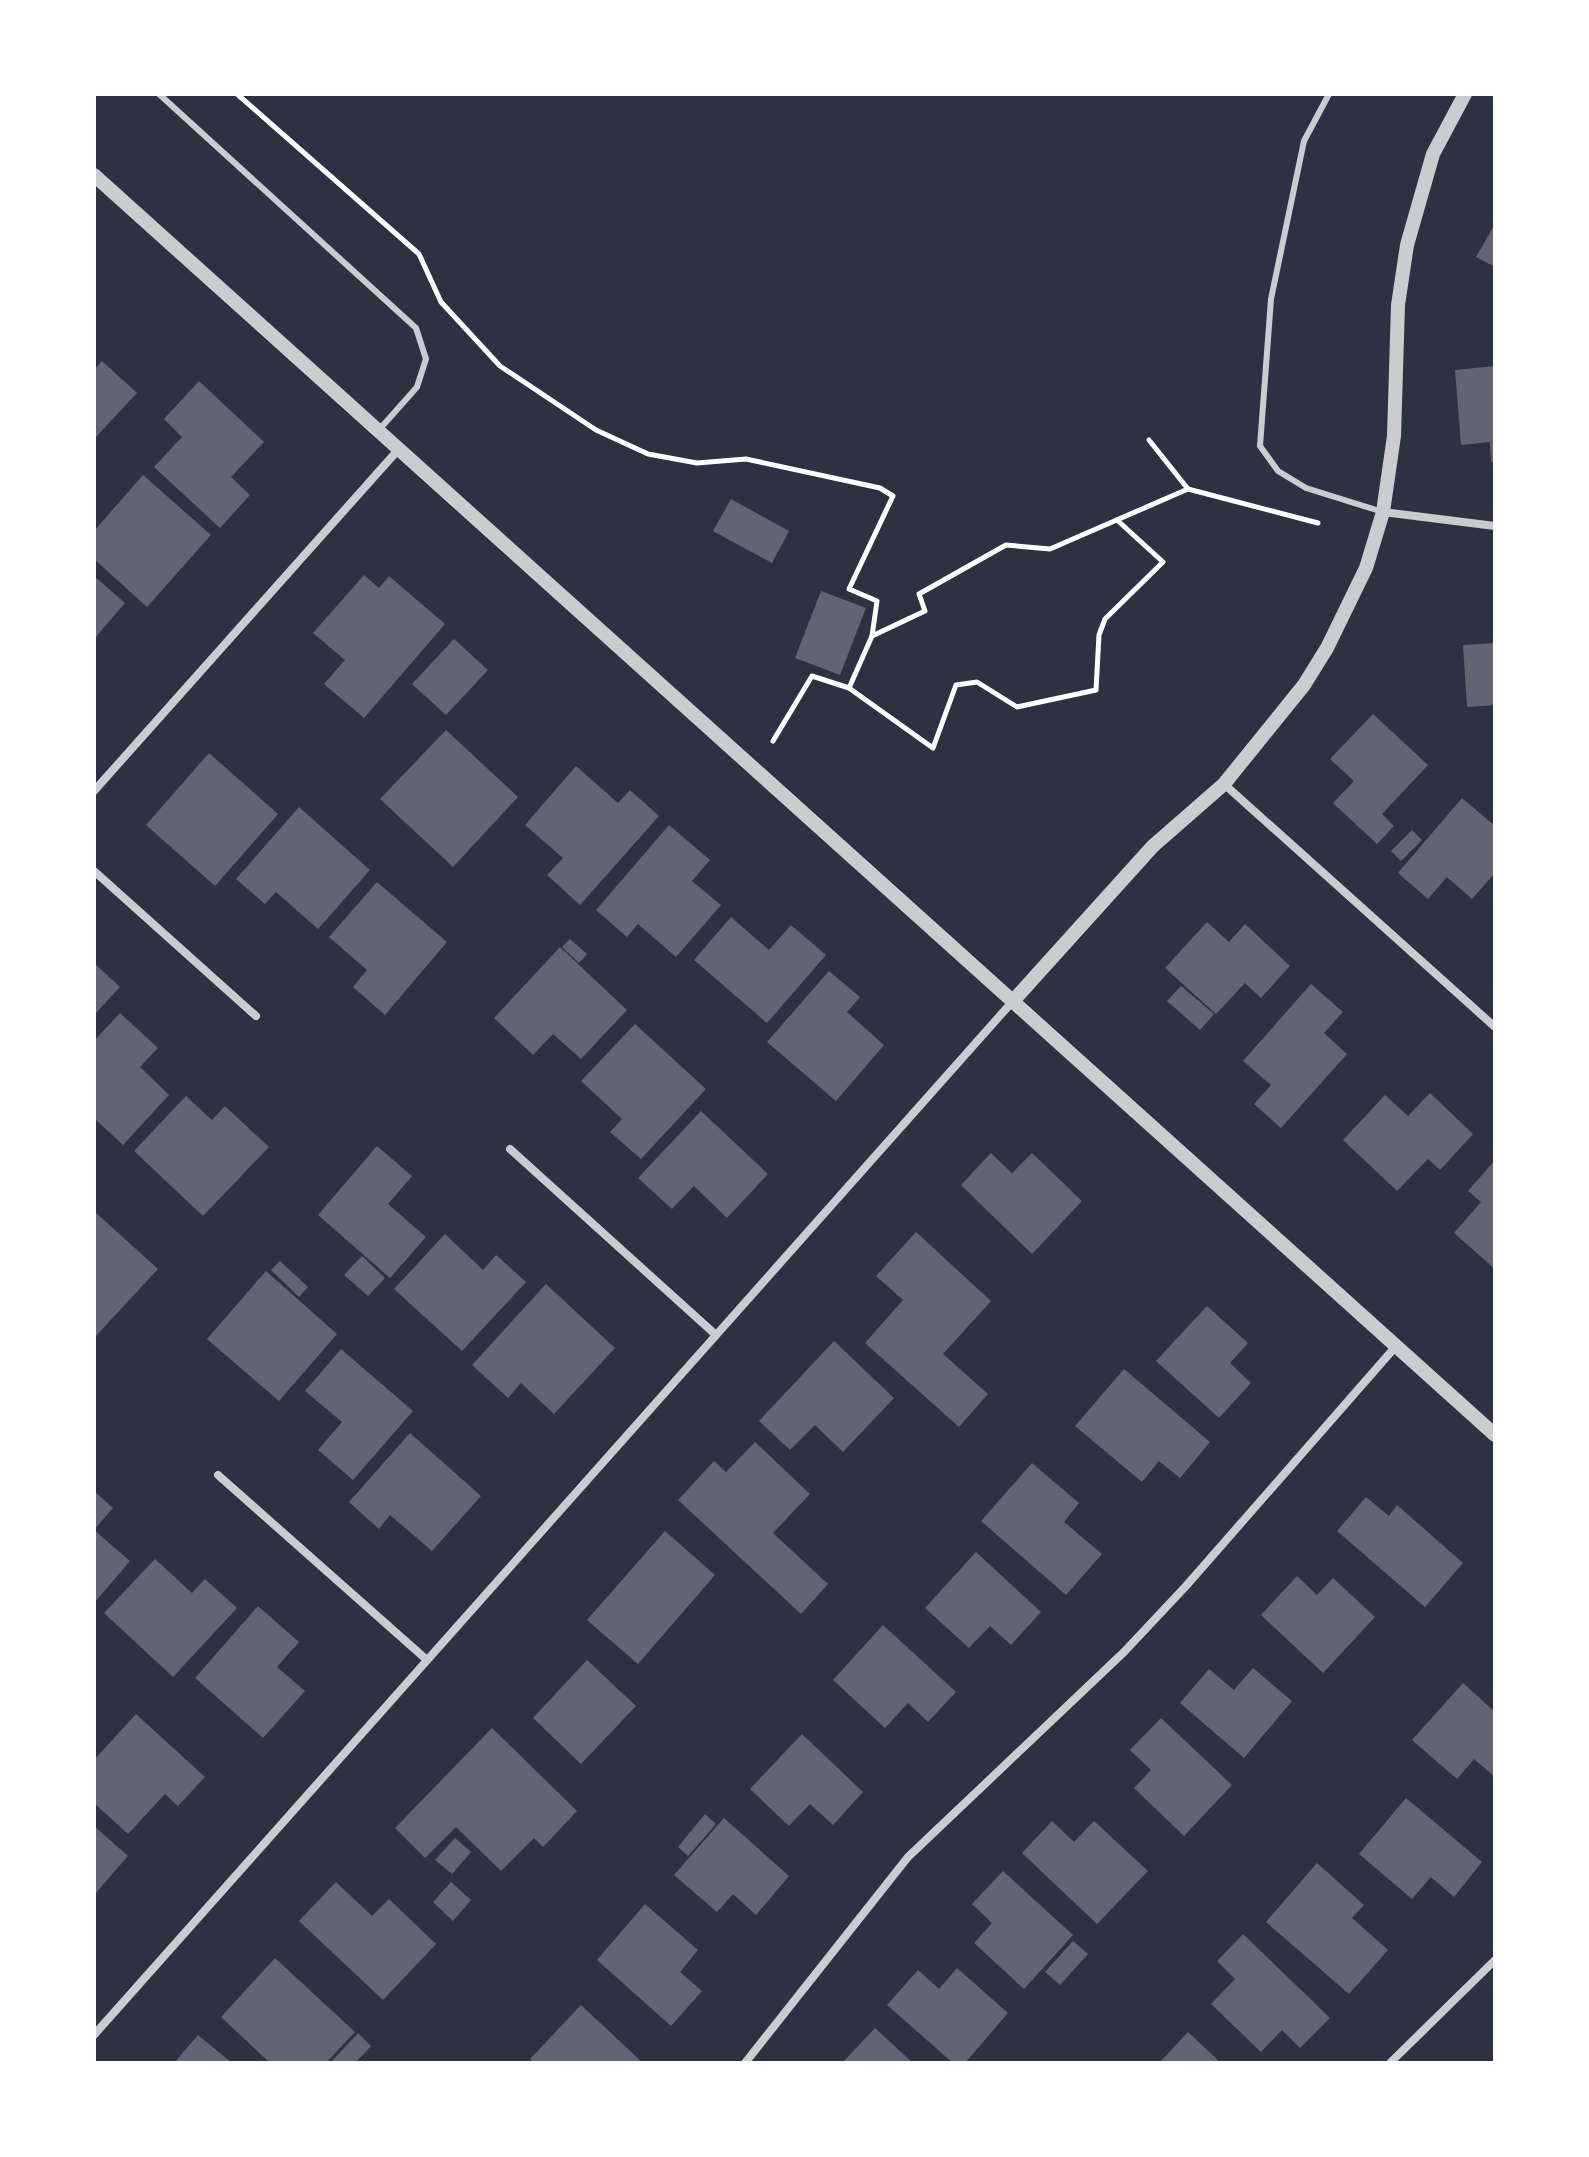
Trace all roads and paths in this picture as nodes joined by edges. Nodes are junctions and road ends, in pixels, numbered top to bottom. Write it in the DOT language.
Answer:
graph roads {
  1 [pos="159,94"];
  2 [pos="237,94"];
  3 [pos="1329,94"];
  4 [pos="1465,94"];
  5 [pos="94,175"];
  6 [pos="378,431"];
  7 [pos="1149,440"];
  8 [pos="398,450"];
  9 [pos="1188,489"];
  10 [pos="1383,512"];
  11 [pos="1117,520"];
  12 [pos="1318,523"];
  13 [pos="1495,526"];
  14 [pos="872,636"];
  15 [pos="849,688"];
  16 [pos="773,741"];
  17 [pos="1224,784"];
  18 [pos="94,791"];
  19 [pos="94,871"];
  20 [pos="1013,1001"];
  21 [pos="256,1016"];
  22 [pos="1495,1027"];
  23 [pos="510,1149"];
  24 [pos="716,1335"];
  25 [pos="1397,1345"];
  26 [pos="1495,1435"];
  27 [pos="218,1475"];
  28 [pos="427,1660"];
  29 [pos="1495,1960"];
  30 [pos="94,2035"];
  31 [pos="745,2063"];
  32 [pos="1390,2063"];
  1 -- 6 [label="lane"];
  2 -- 14 [label="path"];
  3 -- 10 [label="lane"];
  4 -- 10 [label="street"];
  5 -- 6 [label="street"];
  6 -- 8 [label="street"];
  7 -- 9 [label="path"];
  8 -- 18 [label="street"];
  8 -- 20 [label="street"];
  9 -- 11 [label="path"];
  9 -- 12 [label="path"];
  10 -- 13 [label="street"];
  10 -- 17 [label="street"];
  11 -- 14 [label="path"];
  11 -- 15 [label="path"];
  14 -- 15 [label="path"];
  15 -- 16 [label="path"];
  17 -- 20 [label="street"];
  17 -- 22 [label="street"];
  19 -- 21 [label="street"];
  20 -- 24 [label="street"];
  20 -- 25 [label="street"];
  23 -- 24 [label="street"];
  24 -- 28 [label="street"];
  25 -- 26 [label="street"];
  25 -- 31 [label="street"];
  27 -- 28 [label="street"];
  28 -- 30 [label="street"];
  29 -- 32 [label="street"];
}
